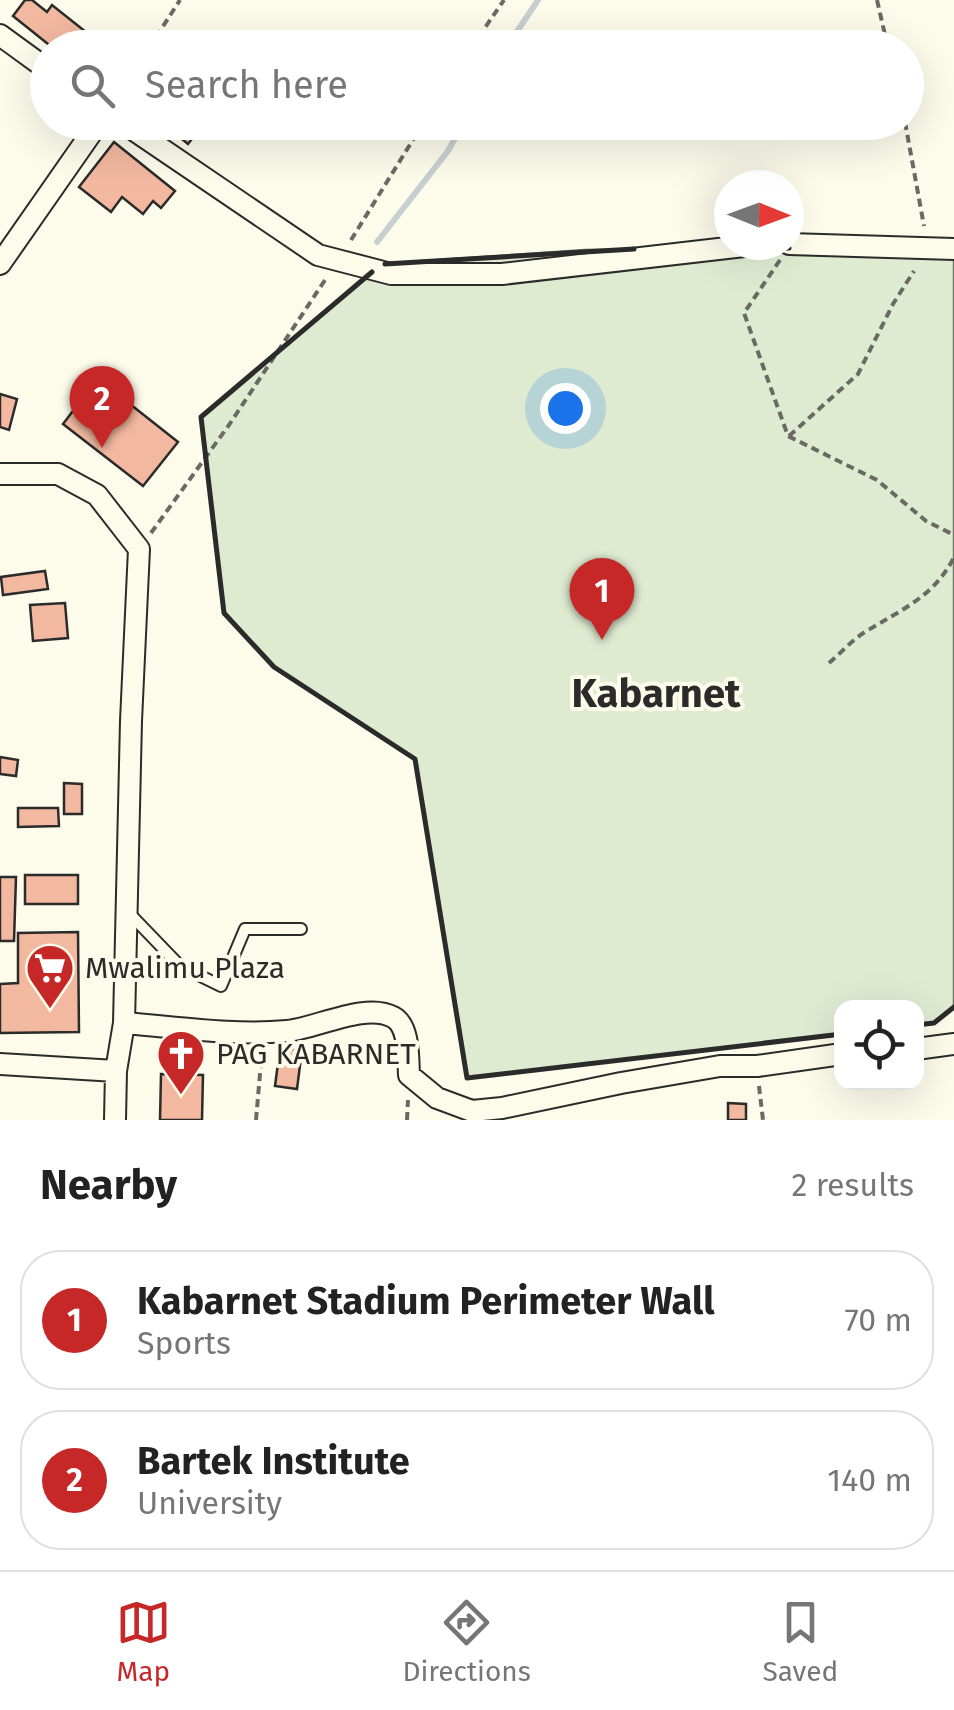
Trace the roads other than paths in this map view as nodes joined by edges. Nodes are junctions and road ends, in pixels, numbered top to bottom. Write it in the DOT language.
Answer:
graph roads {
  1 [pos="0,35"];
  2 [pos="30,57"];
  3 [pos="86,140"];
  4 [pos="149,140"];
  5 [pos="804,245"];
  6 [pos="954,249"];
  7 [pos="714,250"];
  8 [pos="0,264"];
  9 [pos="0,474"];
  10 [pos="127,912"];
  11 [pos="301,929"];
  12 [pos="124,1023"];
  13 [pos="954,1044"];
  14 [pos="924,1048"];
  15 [pos="834,1055"];
  16 [pos="0,1064"];
  17 [pos="116,1071"];
  18 [pos="115,1120"];
  1 -- 2 [label="street"];
  3 -- 8 [label="street"];
  4 -- 7 [label="street"];
  5 -- 6 [label="street"];
  9 -- 10 [label="street"];
  10 -- 11 [label="lane"];
  10 -- 12 [label="street"];
  12 -- 15 [label="street"];
  12 -- 17 [label="street"];
  13 -- 14 [label="street"];
  16 -- 17 [label="street"];
  17 -- 18 [label="street"];
}
